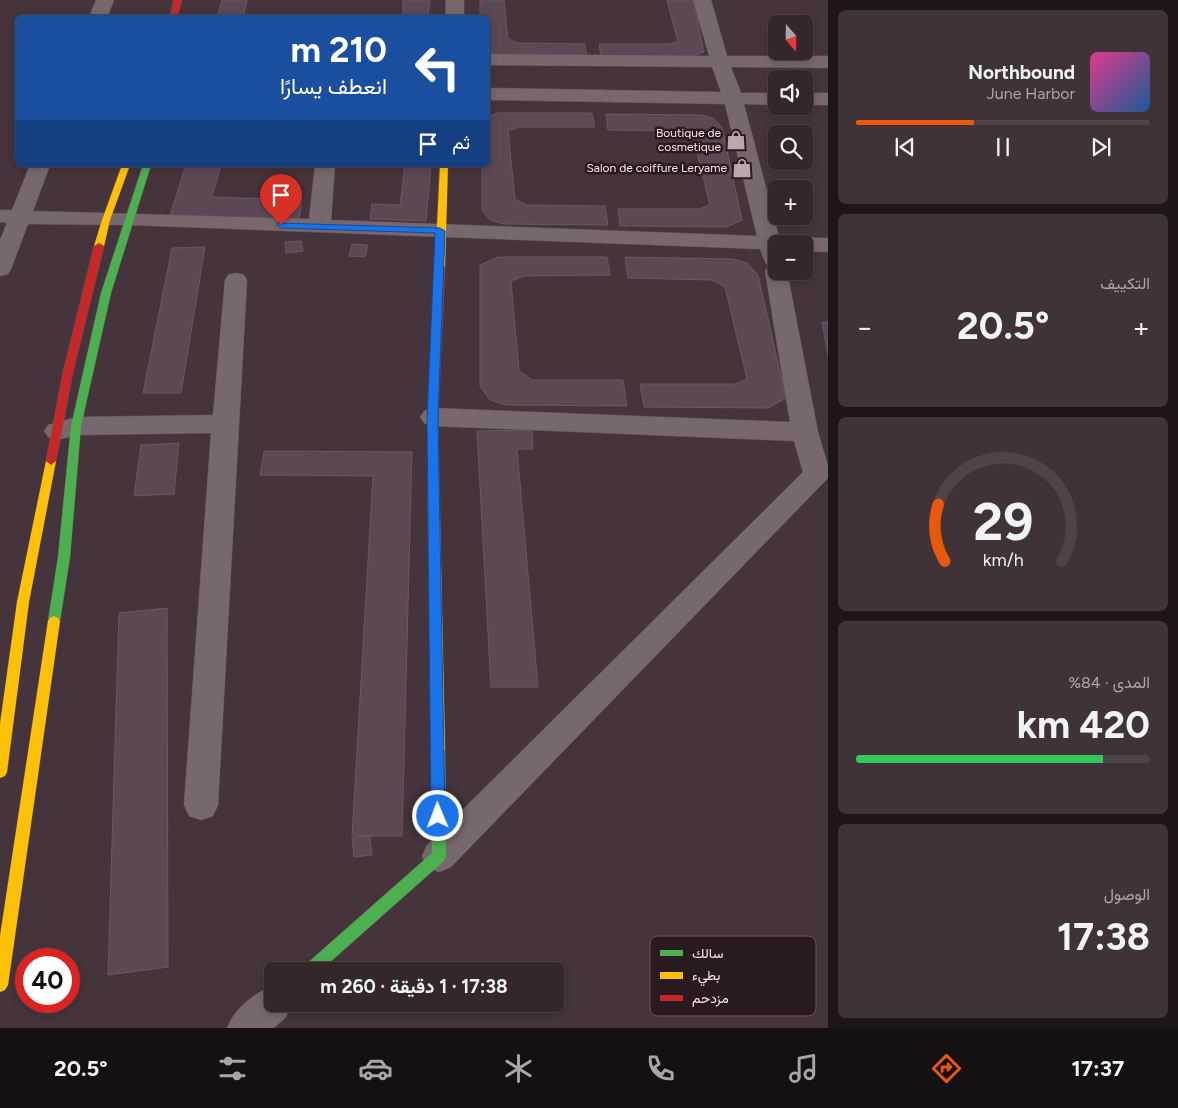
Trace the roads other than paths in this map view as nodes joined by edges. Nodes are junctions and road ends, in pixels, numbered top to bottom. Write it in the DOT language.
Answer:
graph roads {
  1 [pos="105,0"];
  2 [pos="178,0"];
  3 [pos="455,0"];
  4 [pos="702,0"];
  5 [pos="99,15"];
  6 [pos="174,15"];
  7 [pos="454,15"];
  8 [pos="490,60"];
  9 [pos="719,60"];
  10 [pos="828,62"];
  11 [pos="490,94"];
  12 [pos="732,98"];
  13 [pos="768,98"];
  14 [pos="813,99"];
  15 [pos="828,99"];
  16 [pos="39,167"];
  17 [pos="125,167"];
  18 [pos="146,167"];
  19 [pos="326,167"];
  20 [pos="444,167"];
  21 [pos="10,216"];
  22 [pos="129,219"];
  23 [pos="106,220"];
  24 [pos="319,227"];
  25 [pos="440,231"];
  26 [pos="770,235"];
  27 [pos="768,243"];
  28 [pos="813,244"];
  29 [pos="828,245"];
  30 [pos="0,269"];
  31 [pos="236,280"];
  32 [pos="778,280"];
  33 [pos="432,418"];
  34 [pos="225,424"];
  35 [pos="66,428"];
  36 [pos="805,432"];
  37 [pos="7,675"];
  38 [pos="0,772"];
  39 [pos="201,805"];
  40 [pos="439,856"];
  41 [pos="319,962"];
  42 [pos="0,985"];
  43 [pos="264,1012"];
  44 [pos="246,1028"];
  1 -- 5 [label="street"];
  2 -- 6 [label="main road"];
  3 -- 7 [label="street"];
  4 -- 9 [label="street"];
  8 -- 9 [label="street"];
  9 -- 10 [label="street"];
  9 -- 12 [label="street"];
  11 -- 12 [label="street"];
  12 -- 13 [label="street"];
  12 -- 26 [label="street"];
  14 -- 15 [label="street"];
  16 -- 21 [label="street"];
  17 -- 23 [label="main road"];
  18 -- 22 [label="main road"];
  19 -- 24 [label="street"];
  20 -- 25 [label="main road"];
  21 -- 23 [label="street"];
  21 -- 30 [label="street"];
  22 -- 23 [label="street"];
  22 -- 24 [label="street"];
  22 -- 35 [label="main road"];
  23 -- 35 [label="main road"];
  24 -- 25 [label="street"];
  25 -- 27 [label="street"];
  25 -- 33 [label="main road"];
  28 -- 29 [label="street"];
  31 -- 34 [label="street"];
  32 -- 36 [label="street"];
  33 -- 36 [label="street"];
  33 -- 40 [label="main road"];
  34 -- 35 [label="street"];
  34 -- 39 [label="street"];
  35 -- 37 [label="main road"];
  35 -- 42 [label="main road"];
  36 -- 40 [label="street"];
  37 -- 38 [label="main road"];
  40 -- 41 [label="main road"];
  43 -- 44 [label="street"];
}
